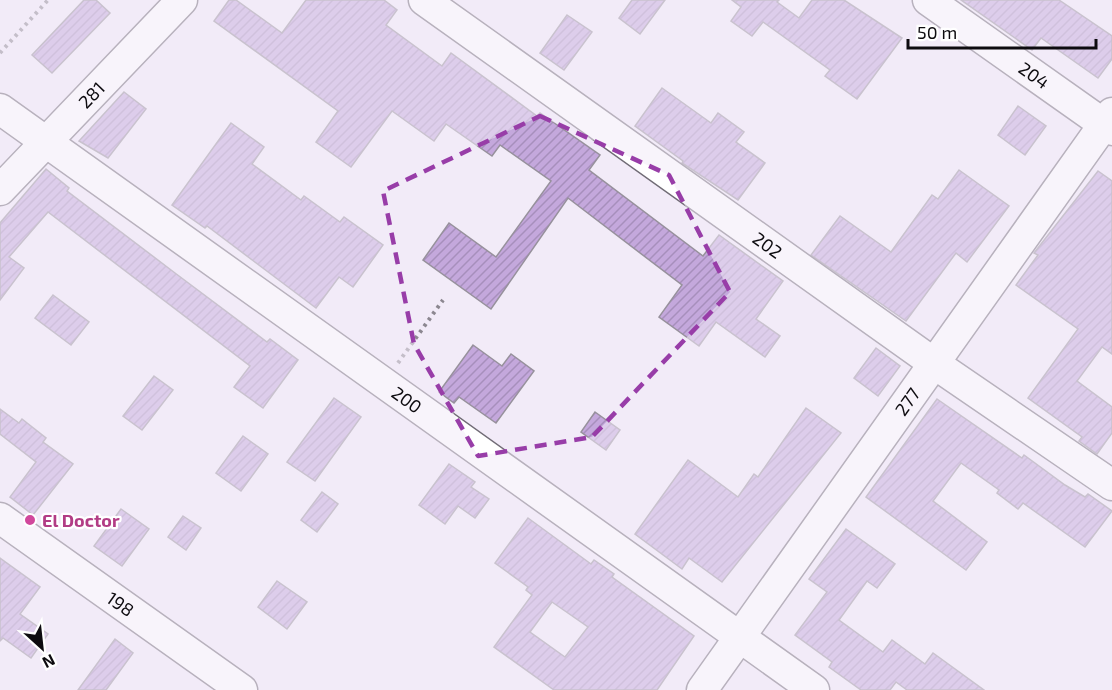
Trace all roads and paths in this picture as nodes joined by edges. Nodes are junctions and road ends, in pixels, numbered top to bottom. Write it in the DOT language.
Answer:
graph roads {
  1 [pos="48,0"];
  2 [pos="183,0"];
  3 [pos="424,0"];
  4 [pos="928,0"];
  5 [pos="0,53"];
  6 [pos="0,109"];
  7 [pos="1109,122"];
  8 [pos="46,142"];
  9 [pos="0,190"];
  10 [pos="443,300"];
  11 [pos="935,364"];
  12 [pos="383,384"];
  13 [pos="1112,485"];
  14 [pos="0,518"];
  15 [pos="739,638"];
  16 [pos="242,690"];
  17 [pos="702,690"];
  18 [pos="814,690"];
  1 -- 5 [label="path"];
  2 -- 8 [label="street, 281"];
  3 -- 11 [label="street, 202"];
  4 -- 7 [label="street, 204"];
  6 -- 8 [label="street, 200"];
  7 -- 11 [label="street, 277"];
  8 -- 9 [label="street, 281"];
  8 -- 12 [label="street, 200"];
  10 -- 12 [label="path"];
  11 -- 13 [label="street, 202"];
  11 -- 15 [label="street, 277"];
  12 -- 15 [label="street, 200"];
  14 -- 16 [label="street, 198"];
  15 -- 17 [label="street, 277"];
  15 -- 18 [label="street, 200"];
}
